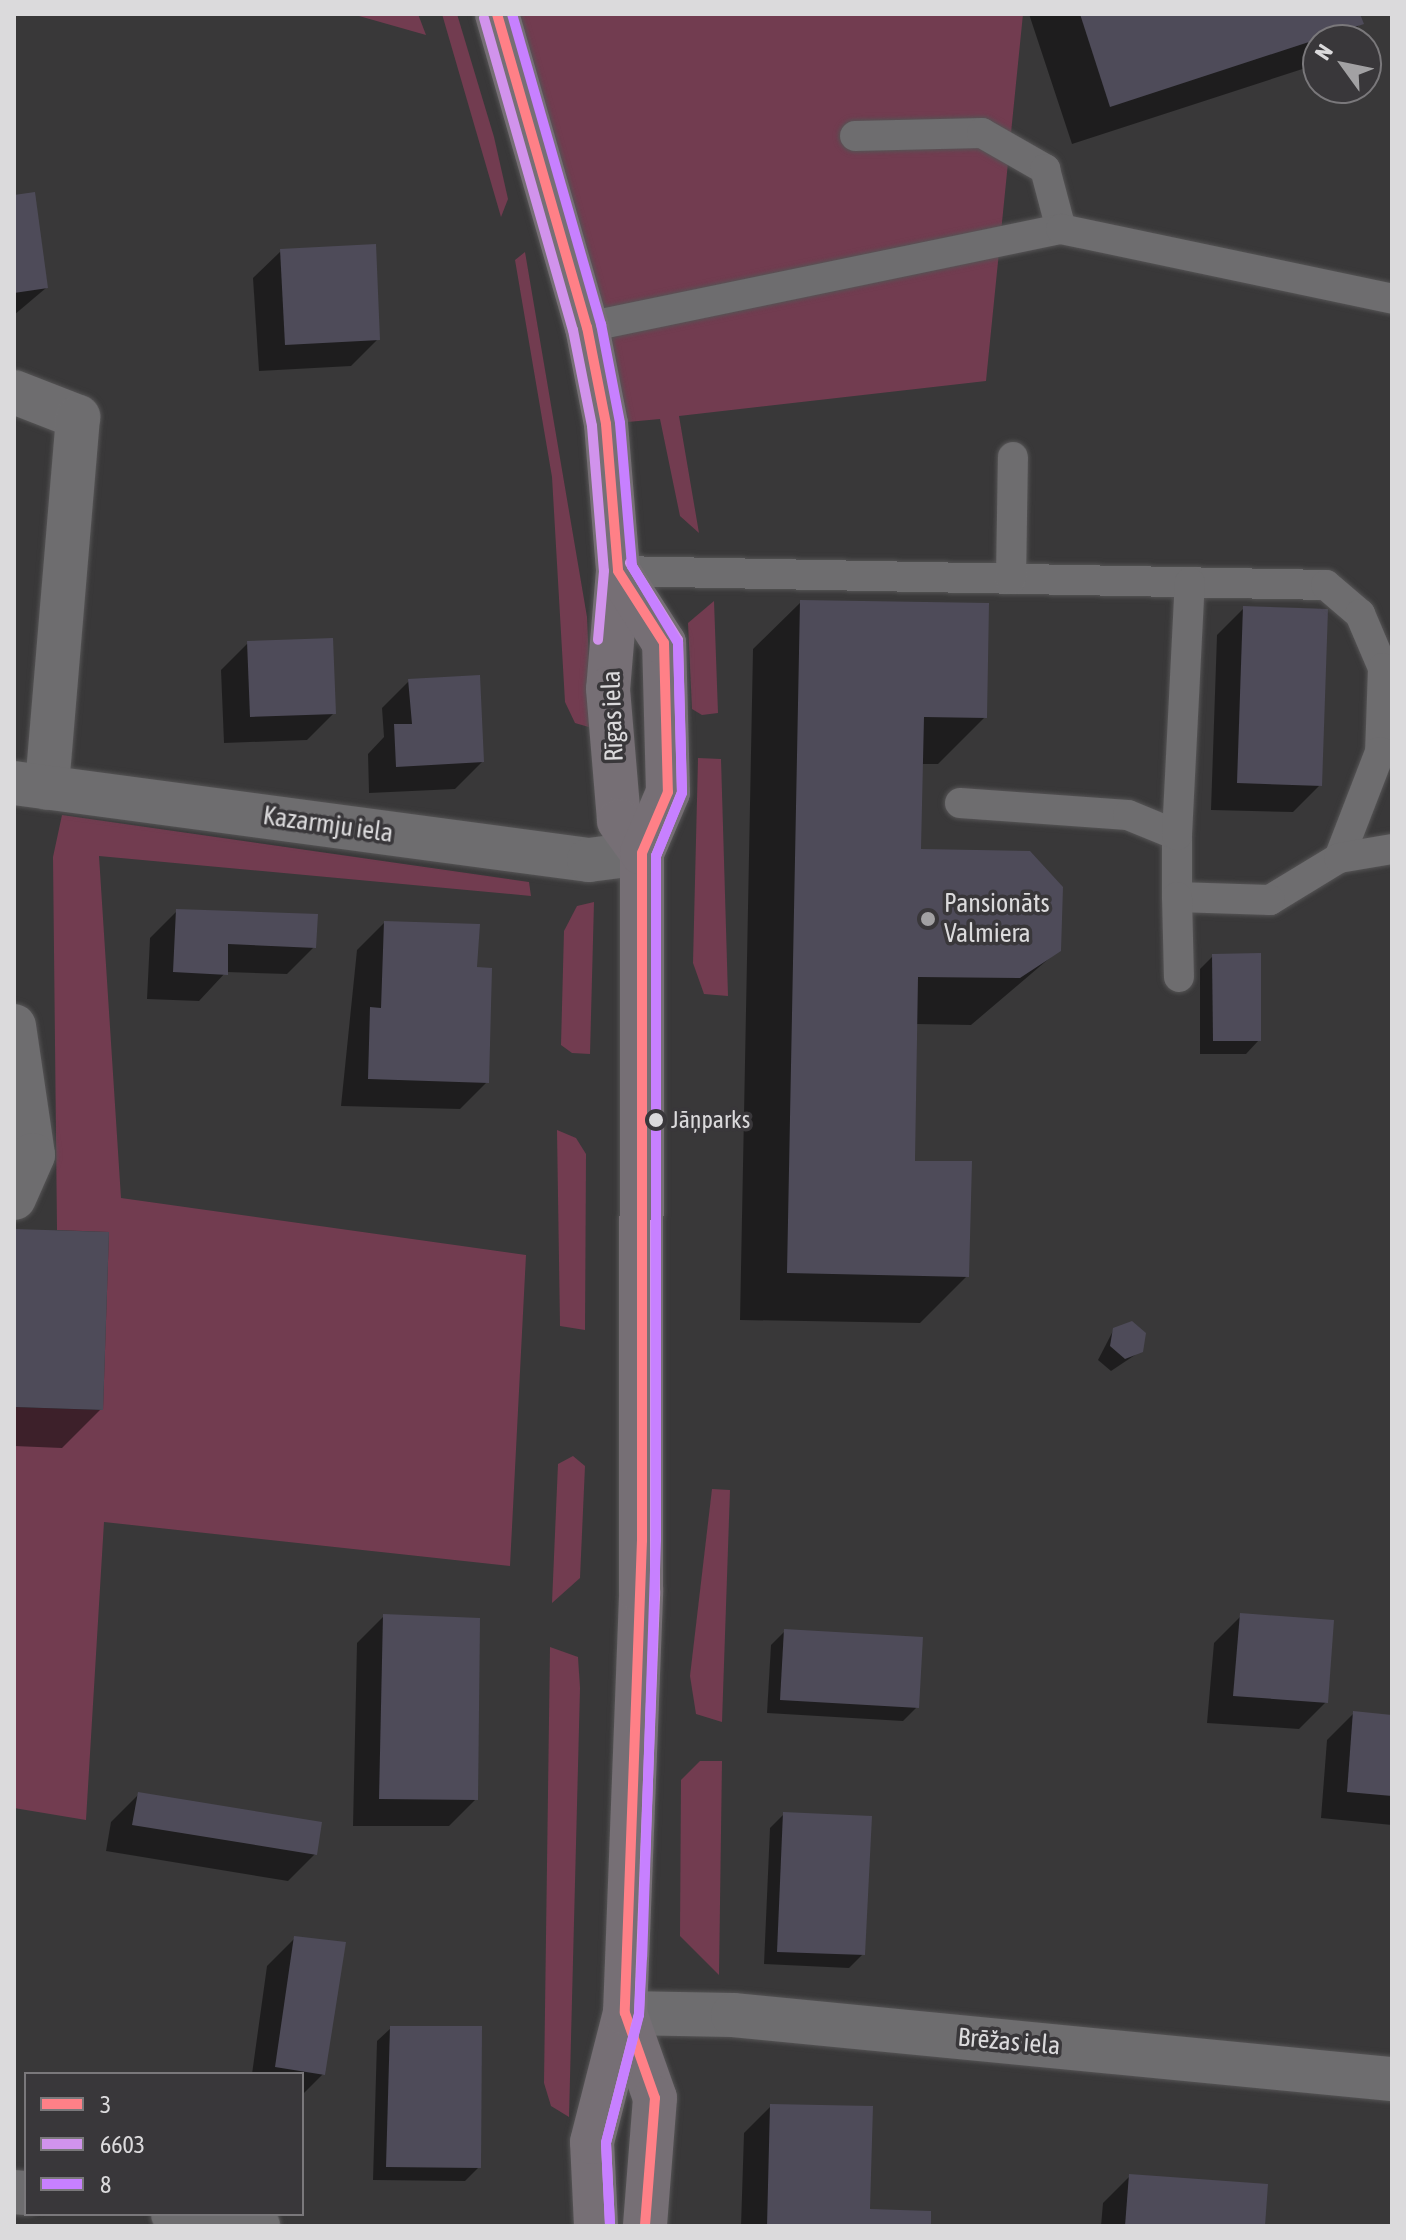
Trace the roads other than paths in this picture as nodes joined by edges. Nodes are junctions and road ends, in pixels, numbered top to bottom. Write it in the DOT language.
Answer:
graph roads {
  1 [pos="497,14"];
  2 [pos="855,136"];
  3 [pos="1061,229"];
  4 [pos="1392,299"];
  5 [pos="587,327"];
  6 [pos="14,392"];
  7 [pos="1013,457"];
  8 [pos="618,571"];
  9 [pos="1011,579"];
  10 [pos="1190,582"];
  11 [pos="31,785"];
  12 [pos="960,803"];
  13 [pos="1177,835"];
  14 [pos="1392,849"];
  15 [pos="642,853"];
  16 [pos="1339,858"];
  17 [pos="1177,897"];
  18 [pos="1179,977"];
  19 [pos="14,1026"];
  20 [pos="14,1198"];
  21 [pos="625,2013"];
  22 [pos="1392,2079"];
  23 [pos="187,2216"];
  24 [pos="258,2226"];
  25 [pos="596,2226"];
  26 [pos="645,2226"];
  1 -- 5 [label="main road, Rīgas iela"];
  2 -- 3 [label="lane"];
  3 -- 4 [label="lane"];
  3 -- 5 [label="lane"];
  5 -- 8 [label="main road, Rīgas iela"];
  6 -- 11 [label="street"];
  7 -- 9 [label="lane"];
  8 -- 9 [label="lane"];
  8 -- 15 [label="main road, Rīgas iela"];
  9 -- 10 [label="lane"];
  10 -- 13 [label="lane"];
  10 -- 16 [label="lane"];
  11 -- 15 [label="street, Kazarmju iela"];
  12 -- 13 [label="lane"];
  13 -- 17 [label="lane"];
  14 -- 16 [label="lane"];
  15 -- 21 [label="main road, Rīgas iela"];
  16 -- 17 [label="lane"];
  17 -- 18 [label="lane"];
  19 -- 20 [label="street"];
  21 -- 22 [label="street, Brēžas iela"];
  21 -- 25 [label="main road, Rīgas iela"];
  21 -- 26 [label="main road, Rīgas iela"];
  23 -- 24 [label="street"];
}
